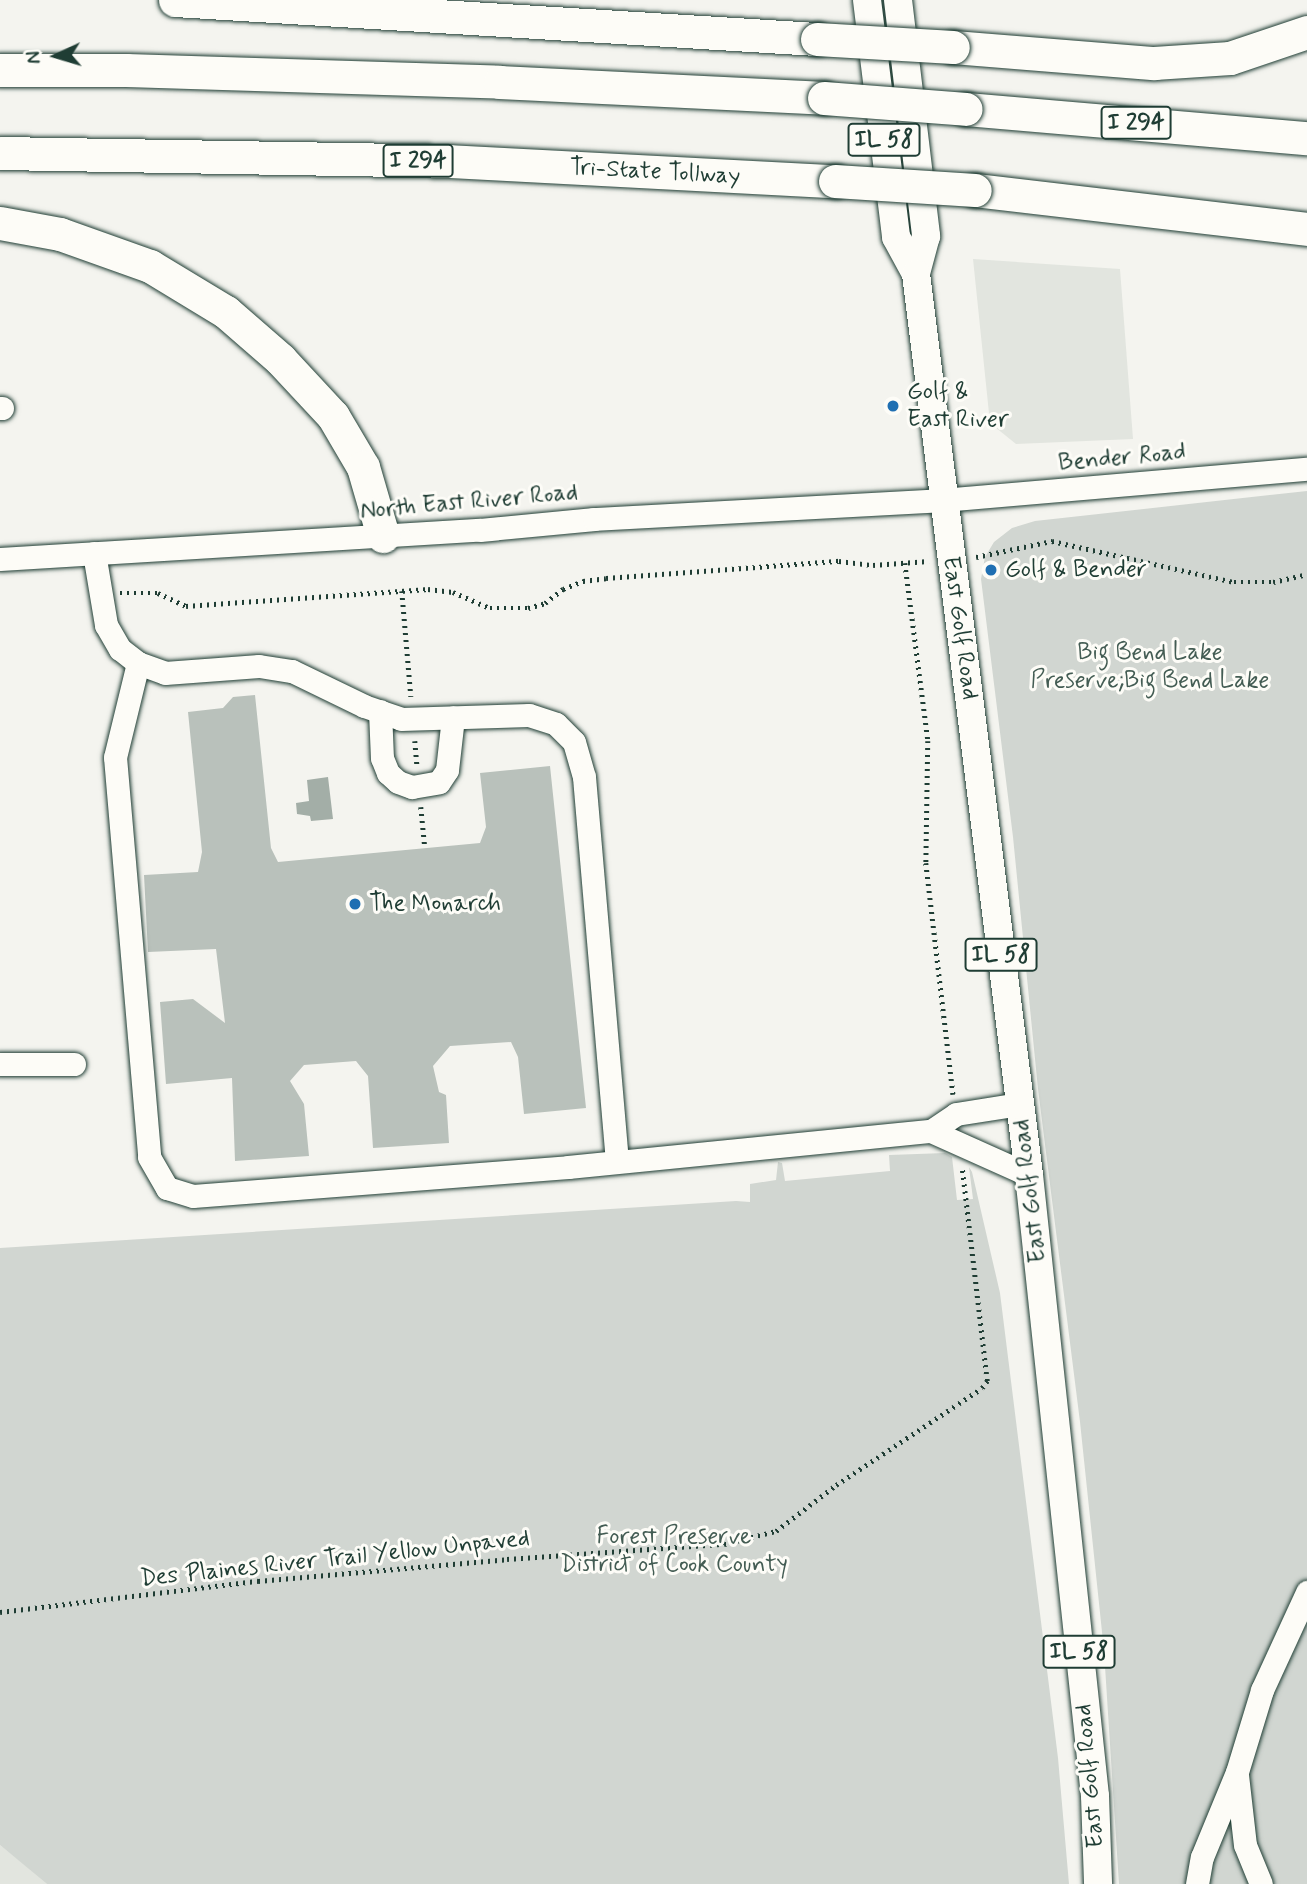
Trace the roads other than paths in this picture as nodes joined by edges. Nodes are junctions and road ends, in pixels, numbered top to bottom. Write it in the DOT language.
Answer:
graph roads {
  1 [pos="175,0"];
  2 [pos="867,0"];
  3 [pos="898,0"];
  4 [pos="221,1"];
  5 [pos="1307,32"];
  6 [pos="0,70"];
  7 [pos="1307,138"];
  8 [pos="0,153"];
  9 [pos="0,223"];
  10 [pos="1307,229"];
  11 [pos="916,274"];
  12 [pos="1307,469"];
  13 [pos="942,500"];
  14 [pos="383,536"];
  15 [pos="94,553"];
  16 [pos="0,559"];
  17 [pos="138,663"];
  18 [pos="380,711"];
  19 [pos="453,717"];
  20 [pos="0,1064"];
  21 [pos="74,1064"];
  22 [pos="1020,1104"];
  23 [pos="931,1131"];
  24 [pos="617,1160"];
  25 [pos="1029,1175"];
  26 [pos="1307,1592"];
  27 [pos="1237,1772"];
  28 [pos="1098,1884"];
  29 [pos="1197,1884"];
  30 [pos="1261,1884"];
  1 -- 4 [label="highway"];
  2 -- 11 [label="main road, IL 58"];
  3 -- 11 [label="main road, IL 58"];
  4 -- 5 [label="highway, bridge"];
  6 -- 7 [label="highway, I 294, bridge"];
  8 -- 10 [label="highway, Tri-State Tollway / I 294, bridge"];
  9 -- 14 [label="highway"];
  11 -- 13 [label="main road, IL 58"];
  12 -- 13 [label="street, Bender Road"];
  13 -- 14 [label="street, North East River Road"];
  13 -- 22 [label="main road, East Golf Road / IL 58"];
  14 -- 15 [label="street, North East River Road"];
  15 -- 16 [label="street, North East River Road"];
  15 -- 17 [label="street"];
  17 -- 18 [label="street"];
  17 -- 24 [label="street"];
  18 -- 19 [label="street"];
  18 -- 19 [label="street"];
  19 -- 24 [label="street"];
  20 -- 21 [label="street"];
  22 -- 23 [label="street"];
  22 -- 25 [label="main road, East Golf Road / IL 58"];
  23 -- 24 [label="street"];
  23 -- 25 [label="street"];
  25 -- 28 [label="main road, East Golf Road / IL 58"];
  26 -- 27 [label="street"];
  27 -- 29 [label="street"];
  27 -- 30 [label="street"];
}
